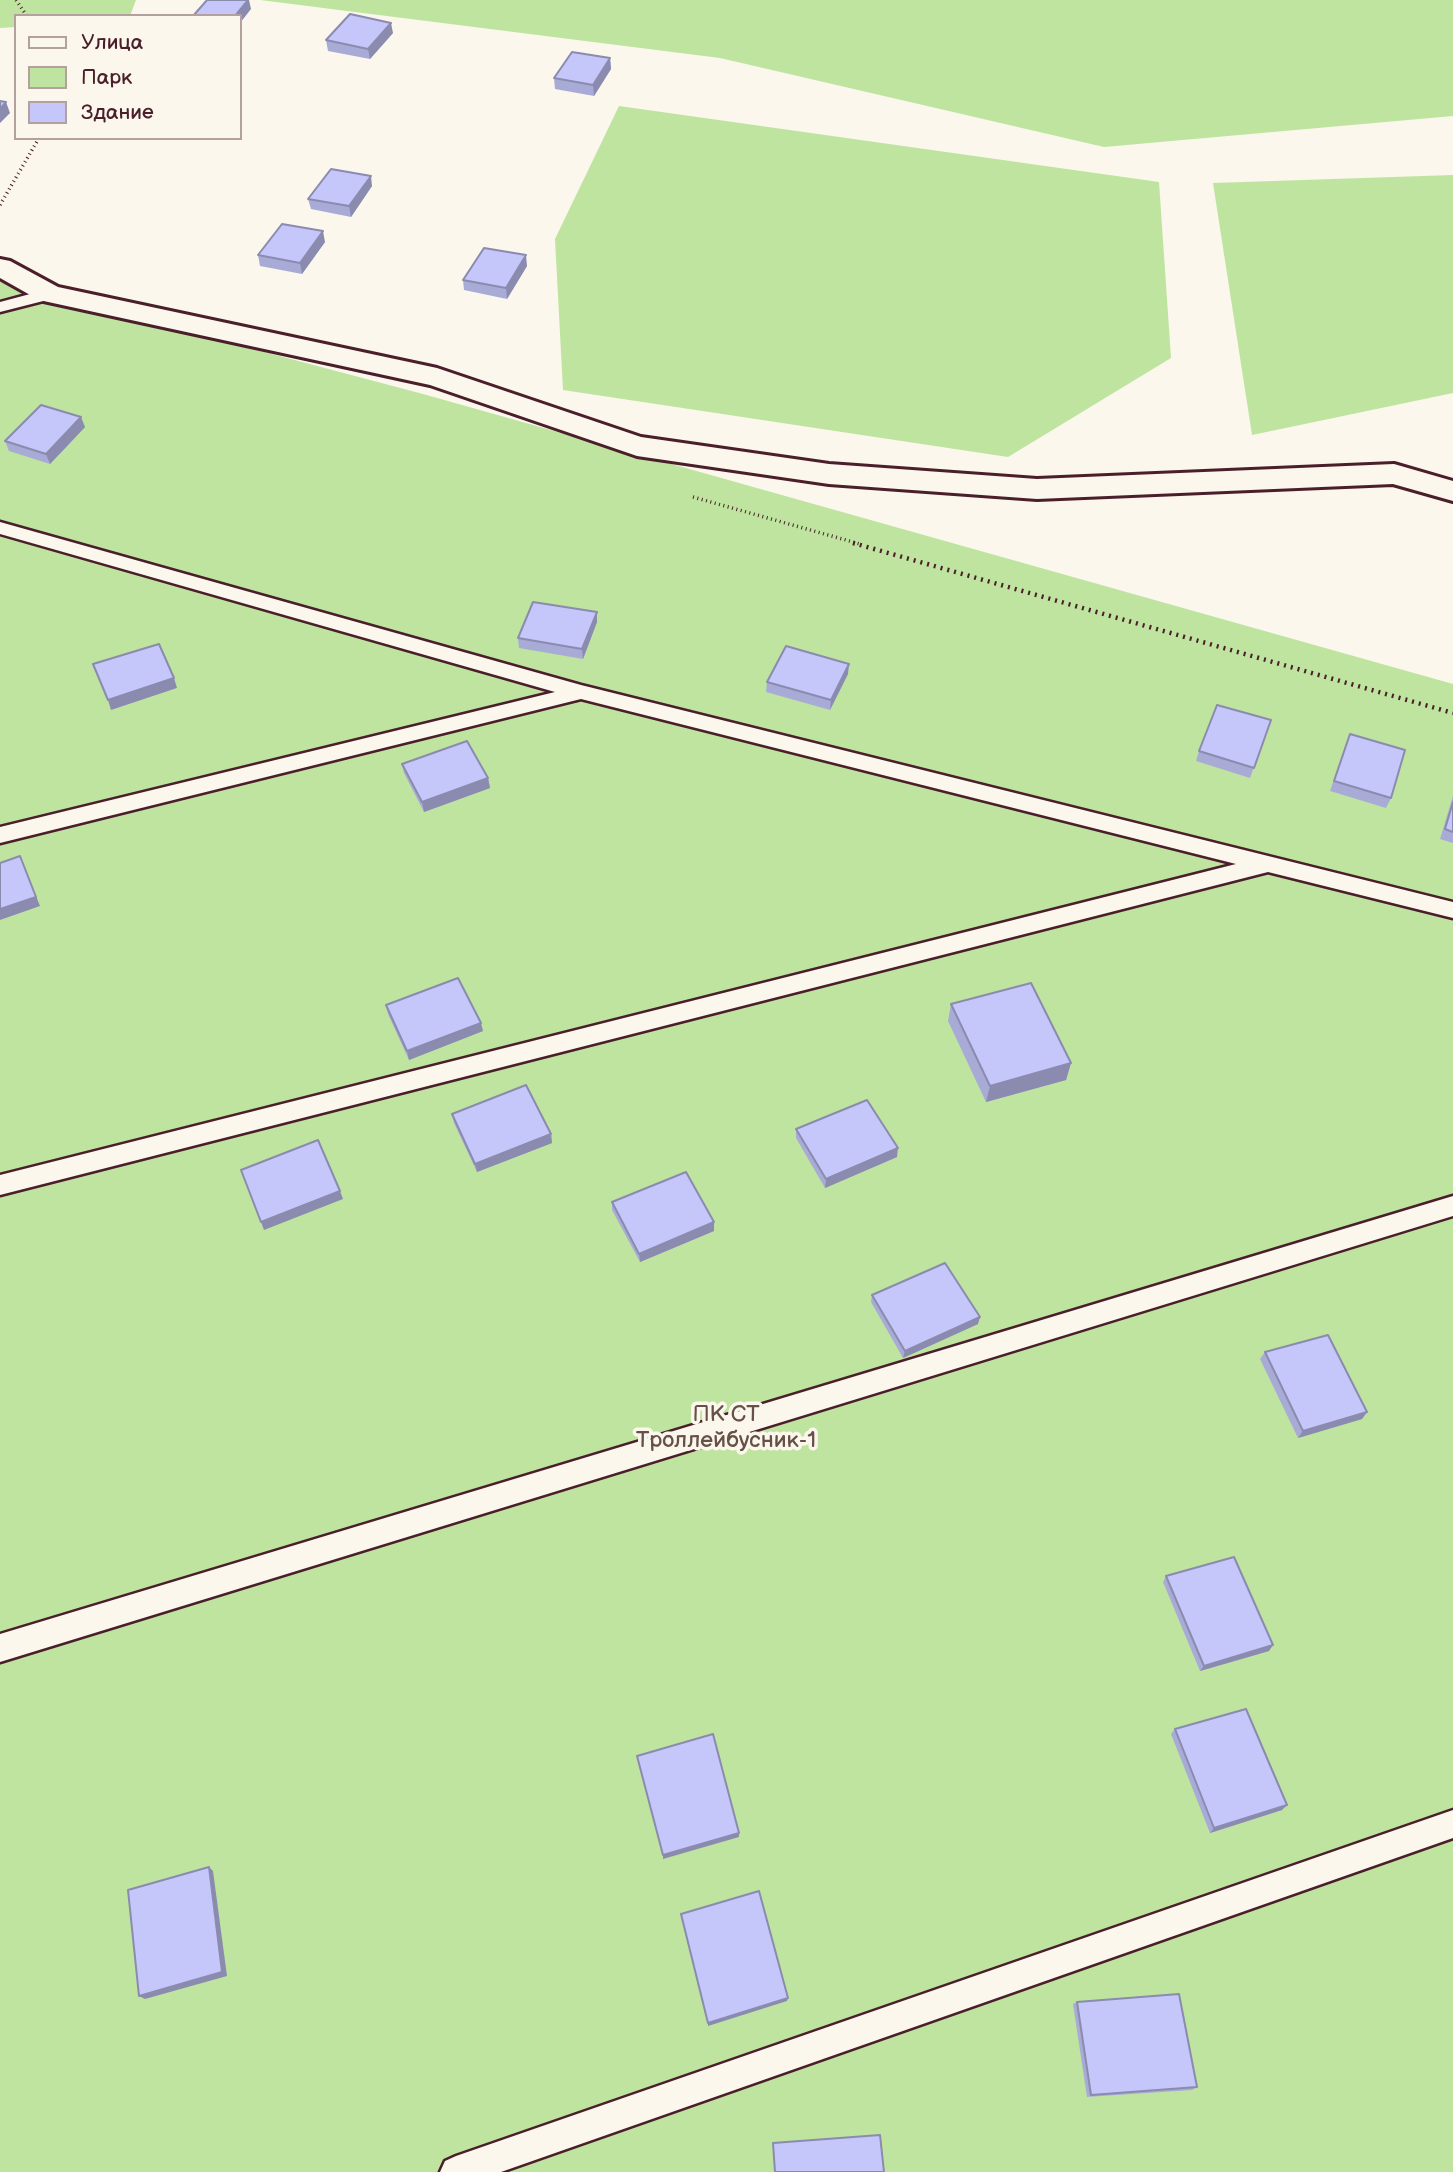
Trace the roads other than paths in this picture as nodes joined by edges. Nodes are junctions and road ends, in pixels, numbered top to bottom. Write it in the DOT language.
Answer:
graph roads {
  1 [pos="0,267"];
  2 [pos="49,294"];
  3 [pos="0,307"];
  4 [pos="1453,491"];
  5 [pos="0,528"];
  6 [pos="581,692"];
  7 [pos="0,835"];
  8 [pos="1270,863"];
  9 [pos="1453,910"];
  10 [pos="0,1185"];
  11 [pos="1453,1206"];
  12 [pos="0,1648"];
  13 [pos="1453,1824"];
  14 [pos="456,2172"];
  1 -- 2 [label="street"];
  2 -- 3 [label="lane"];
  2 -- 4 [label="street"];
  5 -- 6 [label="lane"];
  6 -- 7 [label="lane"];
  6 -- 8 [label="lane"];
  8 -- 9 [label="lane"];
  8 -- 10 [label="lane"];
  11 -- 12 [label="lane"];
  13 -- 14 [label="lane"];
}
